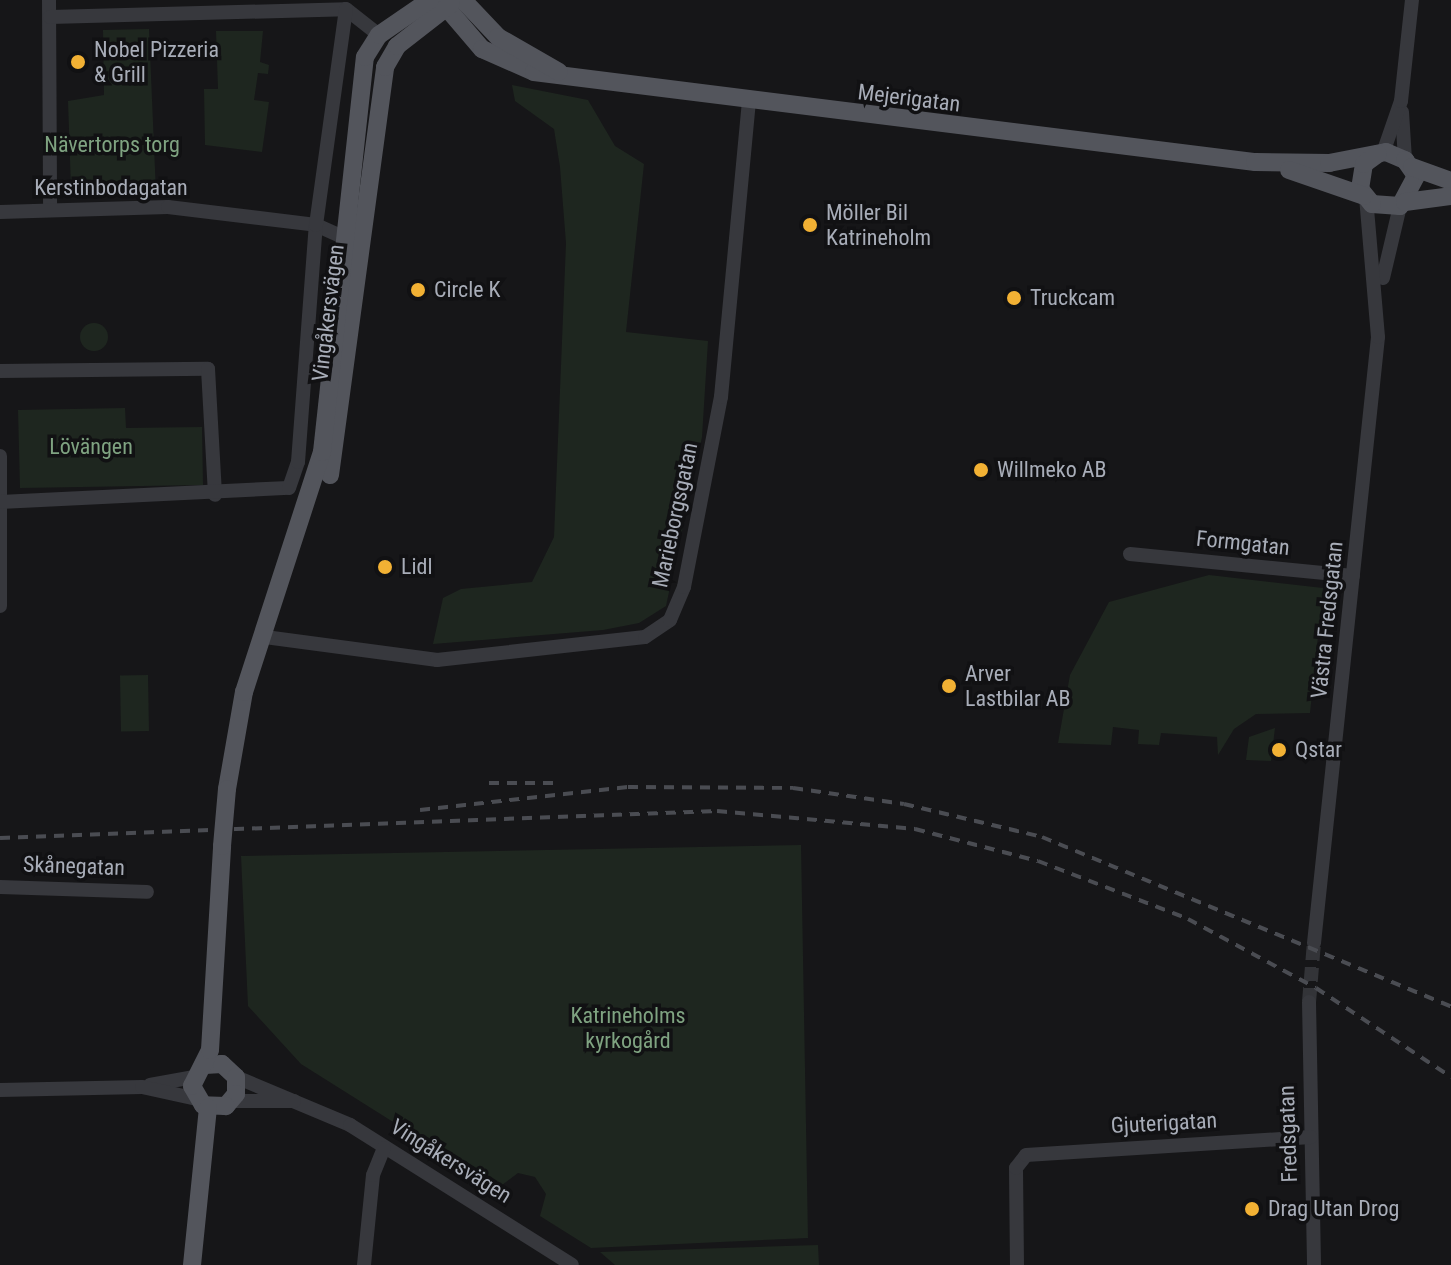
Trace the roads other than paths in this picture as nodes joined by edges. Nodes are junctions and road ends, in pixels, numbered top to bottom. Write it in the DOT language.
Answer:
graph roads {
  1 [pos="49,0"];
  2 [pos="430,0"];
  3 [pos="463,0"];
  4 [pos="1412,0"];
  5 [pos="446,4"];
  6 [pos="346,9"];
  7 [pos="50,17"];
  8 [pos="379,35"];
  9 [pos="393,51"];
  10 [pos="559,72"];
  11 [pos="1401,101"];
  12 [pos="749,103"];
  13 [pos="1380,154"];
  14 [pos="1255,162"];
  15 [pos="1408,164"];
  16 [pos="1451,181"];
  17 [pos="1451,196"];
  18 [pos="1365,197"];
  19 [pos="1403,204"];
  20 [pos="50,207"];
  21 [pos="0,212"];
  22 [pos="316,225"];
  23 [pos="341,236"];
  24 [pos="361,242"];
  25 [pos="1378,302"];
  26 [pos="0,371"];
  27 [pos="0,456"];
  28 [pos="215,495"];
  29 [pos="0,502"];
  30 [pos="1130,554"];
  31 [pos="1353,576"];
  32 [pos="0,606"];
  33 [pos="265,637"];
  34 [pos="0,887"];
  35 [pos="147,892"];
  36 [pos="1314,943"];
  37 [pos="218,969"];
  38 [pos="1309,1002"];
  39 [pos="199,1071"];
  40 [pos="231,1071"];
  41 [pos="142,1087"];
  42 [pos="0,1090"];
  43 [pos="302,1101"];
  44 [pos="216,1104"];
  45 [pos="1310,1137"];
  46 [pos="384,1148"];
  47 [pos="192,1265"];
  48 [pos="364,1265"];
  49 [pos="572,1265"];
  50 [pos="1017,1265"];
  51 [pos="1314,1265"];
  1 -- 7 [label="street"];
  2 -- 8 [label="main road"];
  3 -- 10 [label="main road, Mejerigatan"];
  4 -- 11 [label="street"];
  5 -- 9 [label="main road"];
  5 -- 10 [label="main road, Mejerigatan"];
  6 -- 7 [label="street"];
  6 -- 8 [label="street"];
  6 -- 22 [label="street, Vingåkersvägen"];
  7 -- 20 [label="street"];
  8 -- 9 [label="main road"];
  8 -- 23 [label="main road, Vingåkersvägen"];
  9 -- 24 [label="main road, Vingåkersvägen"];
  10 -- 12 [label="main road, Mejerigatan"];
  11 -- 13 [label="street"];
  11 -- 15 [label="street"];
  12 -- 14 [label="main road, Mejerigatan"];
  12 -- 33 [label="street, Marieborgsgatan"];
  13 -- 14 [label="main road, Mejerigatan"];
  13 -- 15 [label="main road"];
  13 -- 18 [label="main road"];
  14 -- 18 [label="main road, Mejerigatan"];
  15 -- 16 [label="main road"];
  15 -- 19 [label="main road"];
  17 -- 19 [label="main road"];
  18 -- 19 [label="main road"];
  18 -- 25 [label="street, Västra Fredsgatan"];
  19 -- 25 [label="street, Västra Fredsgatan"];
  20 -- 21 [label="street, Kerstinbodagatan"];
  20 -- 22 [label="street, Kerstinbodagatan"];
  22 -- 23 [label="street, Vingåkersvägen"];
  22 -- 28 [label="street, Vingåkersvägen"];
  23 -- 24 [label="main road"];
  23 -- 33 [label="main road, Vingåkersvägen"];
  24 -- 33 [label="main road, Vingåkersvägen"];
  25 -- 31 [label="street, Västra Fredsgatan"];
  26 -- 28 [label="street"];
  27 -- 29 [label="street"];
  28 -- 29 [label="street, Vingåkersvägen"];
  29 -- 32 [label="street"];
  30 -- 31 [label="street, Formgatan"];
  31 -- 36 [label="street, Västra Fredsgatan"];
  33 -- 37 [label="main road, Vingåkersvägen, bridge"];
  34 -- 35 [label="street, Skånegatan"];
  37 -- 39 [label="main road, Vingåkersvägen"];
  37 -- 40 [label="main road, Vingåkersvägen"];
  38 -- 45 [label="street, Fredsgatan"];
  39 -- 40 [label="main road, Vingåkersvägen"];
  39 -- 41 [label="street"];
  39 -- 44 [label="main road, Vingåkersvägen"];
  40 -- 43 [label="street, Vingåkersvägen"];
  40 -- 44 [label="main road, Vingåkersvägen"];
  41 -- 42 [label="street"];
  41 -- 44 [label="street"];
  43 -- 44 [label="street, Vingåkersvägen"];
  43 -- 46 [label="street, Vingåkersvägen"];
  44 -- 47 [label="main road"];
  45 -- 50 [label="street, Gjuterigatan"];
  45 -- 51 [label="street, Fredsgatan"];
  46 -- 48 [label="street"];
  46 -- 49 [label="street, Vingåkersvägen"];
}
